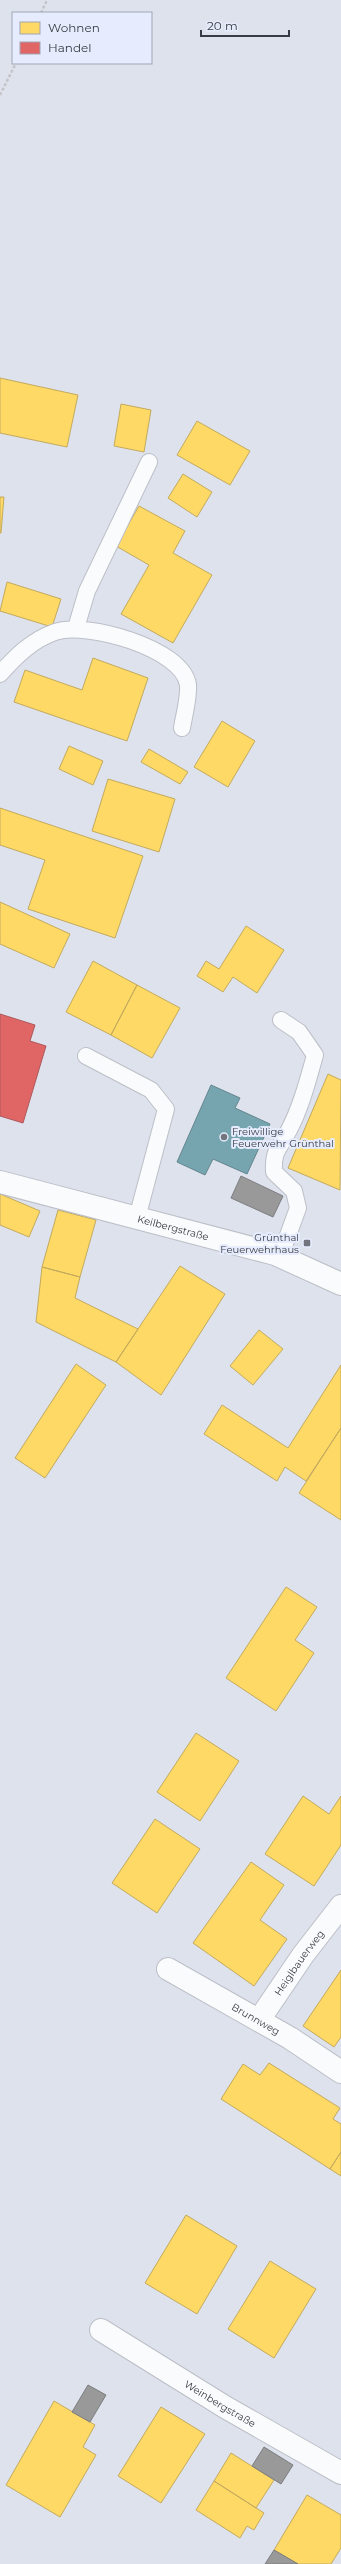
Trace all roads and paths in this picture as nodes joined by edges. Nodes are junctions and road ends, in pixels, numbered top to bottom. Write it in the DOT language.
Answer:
graph roads {
  1 [pos="47,0"];
  2 [pos="41,12"];
  3 [pos="16,64"];
  4 [pos="0,95"];
  5 [pos="149,462"];
  6 [pos="76,628"];
  7 [pos="0,674"];
  8 [pos="182,728"];
  9 [pos="281,1020"];
  10 [pos="86,1056"];
  11 [pos="0,1182"];
  12 [pos="137,1218"];
  13 [pos="280,1257"];
  14 [pos="341,1284"];
  15 [pos="341,1906"];
  16 [pos="168,1969"];
  17 [pos="259,2020"];
  18 [pos="341,2072"];
  19 [pos="101,2330"];
  20 [pos="341,2473"];
  1 -- 2 [label="path"];
  3 -- 4 [label="path"];
  5 -- 6 [label="lane"];
  6 -- 7 [label="lane"];
  6 -- 8 [label="lane"];
  9 -- 13 [label="lane"];
  10 -- 12 [label="lane"];
  11 -- 12 [label="street, Keilbergstraße"];
  12 -- 13 [label="street, Keilbergstraße"];
  13 -- 14 [label="street, Keilbergstraße"];
  15 -- 17 [label="street, Heiglbauerweg"];
  16 -- 17 [label="street, Brunnweg"];
  17 -- 18 [label="street, Brunnweg"];
  19 -- 20 [label="street, Weinbergstraße"];
}
